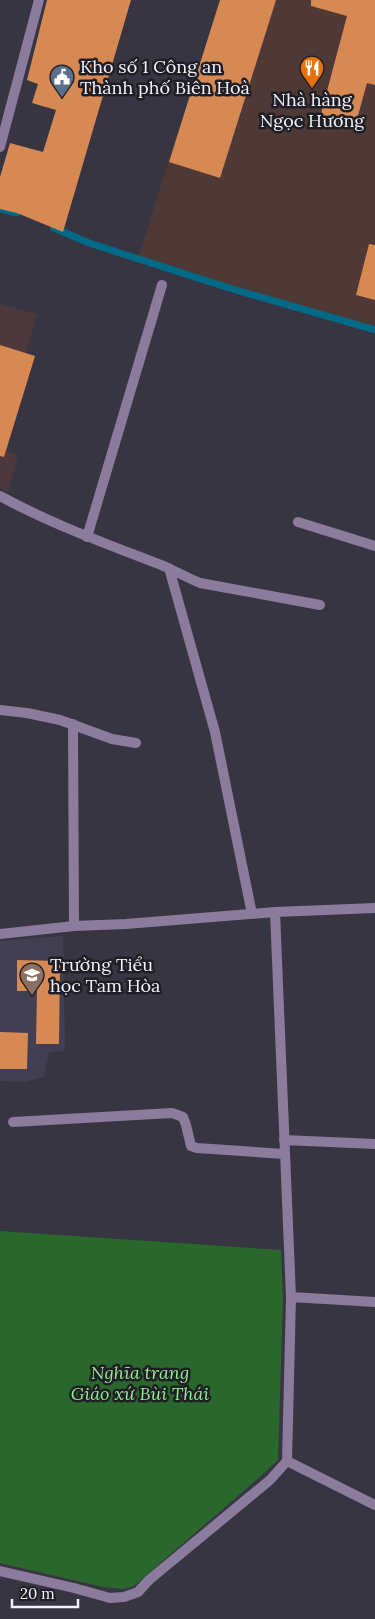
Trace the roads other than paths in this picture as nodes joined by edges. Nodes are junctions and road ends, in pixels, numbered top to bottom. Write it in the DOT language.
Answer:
graph roads {
  1 [pos="39,0"];
  2 [pos="5,113"];
  3 [pos="0,146"];
  4 [pos="162,285"];
  5 [pos="0,496"];
  6 [pos="298,522"];
  7 [pos="87,537"];
  8 [pos="375,546"];
  9 [pos="169,568"];
  10 [pos="320,605"];
  11 [pos="0,710"];
  12 [pos="73,724"];
  13 [pos="136,743"];
  14 [pos="375,908"];
  15 [pos="275,912"];
  16 [pos="252,914"];
  17 [pos="74,926"];
  18 [pos="0,934"];
  19 [pos="13,1122"];
  20 [pos="284,1140"];
  21 [pos="375,1144"];
  22 [pos="284,1154"];
  23 [pos="291,1297"];
  24 [pos="375,1302"];
  25 [pos="286,1461"];
  26 [pos="375,1505"];
  27 [pos="0,1571"];
  1 -- 2 [label="street"];
  2 -- 3 [label="street"];
  4 -- 7 [label="street"];
  5 -- 7 [label="street"];
  6 -- 8 [label="street"];
  7 -- 9 [label="street"];
  9 -- 10 [label="street"];
  9 -- 16 [label="street"];
  11 -- 12 [label="street"];
  12 -- 13 [label="street"];
  12 -- 17 [label="street"];
  14 -- 15 [label="street"];
  15 -- 16 [label="street"];
  15 -- 20 [label="street"];
  16 -- 17 [label="street"];
  17 -- 18 [label="street"];
  19 -- 22 [label="street"];
  20 -- 21 [label="street"];
  20 -- 22 [label="street"];
  22 -- 23 [label="street"];
  23 -- 24 [label="street"];
  23 -- 25 [label="street"];
  25 -- 26 [label="street"];
  25 -- 27 [label="street"];
}
